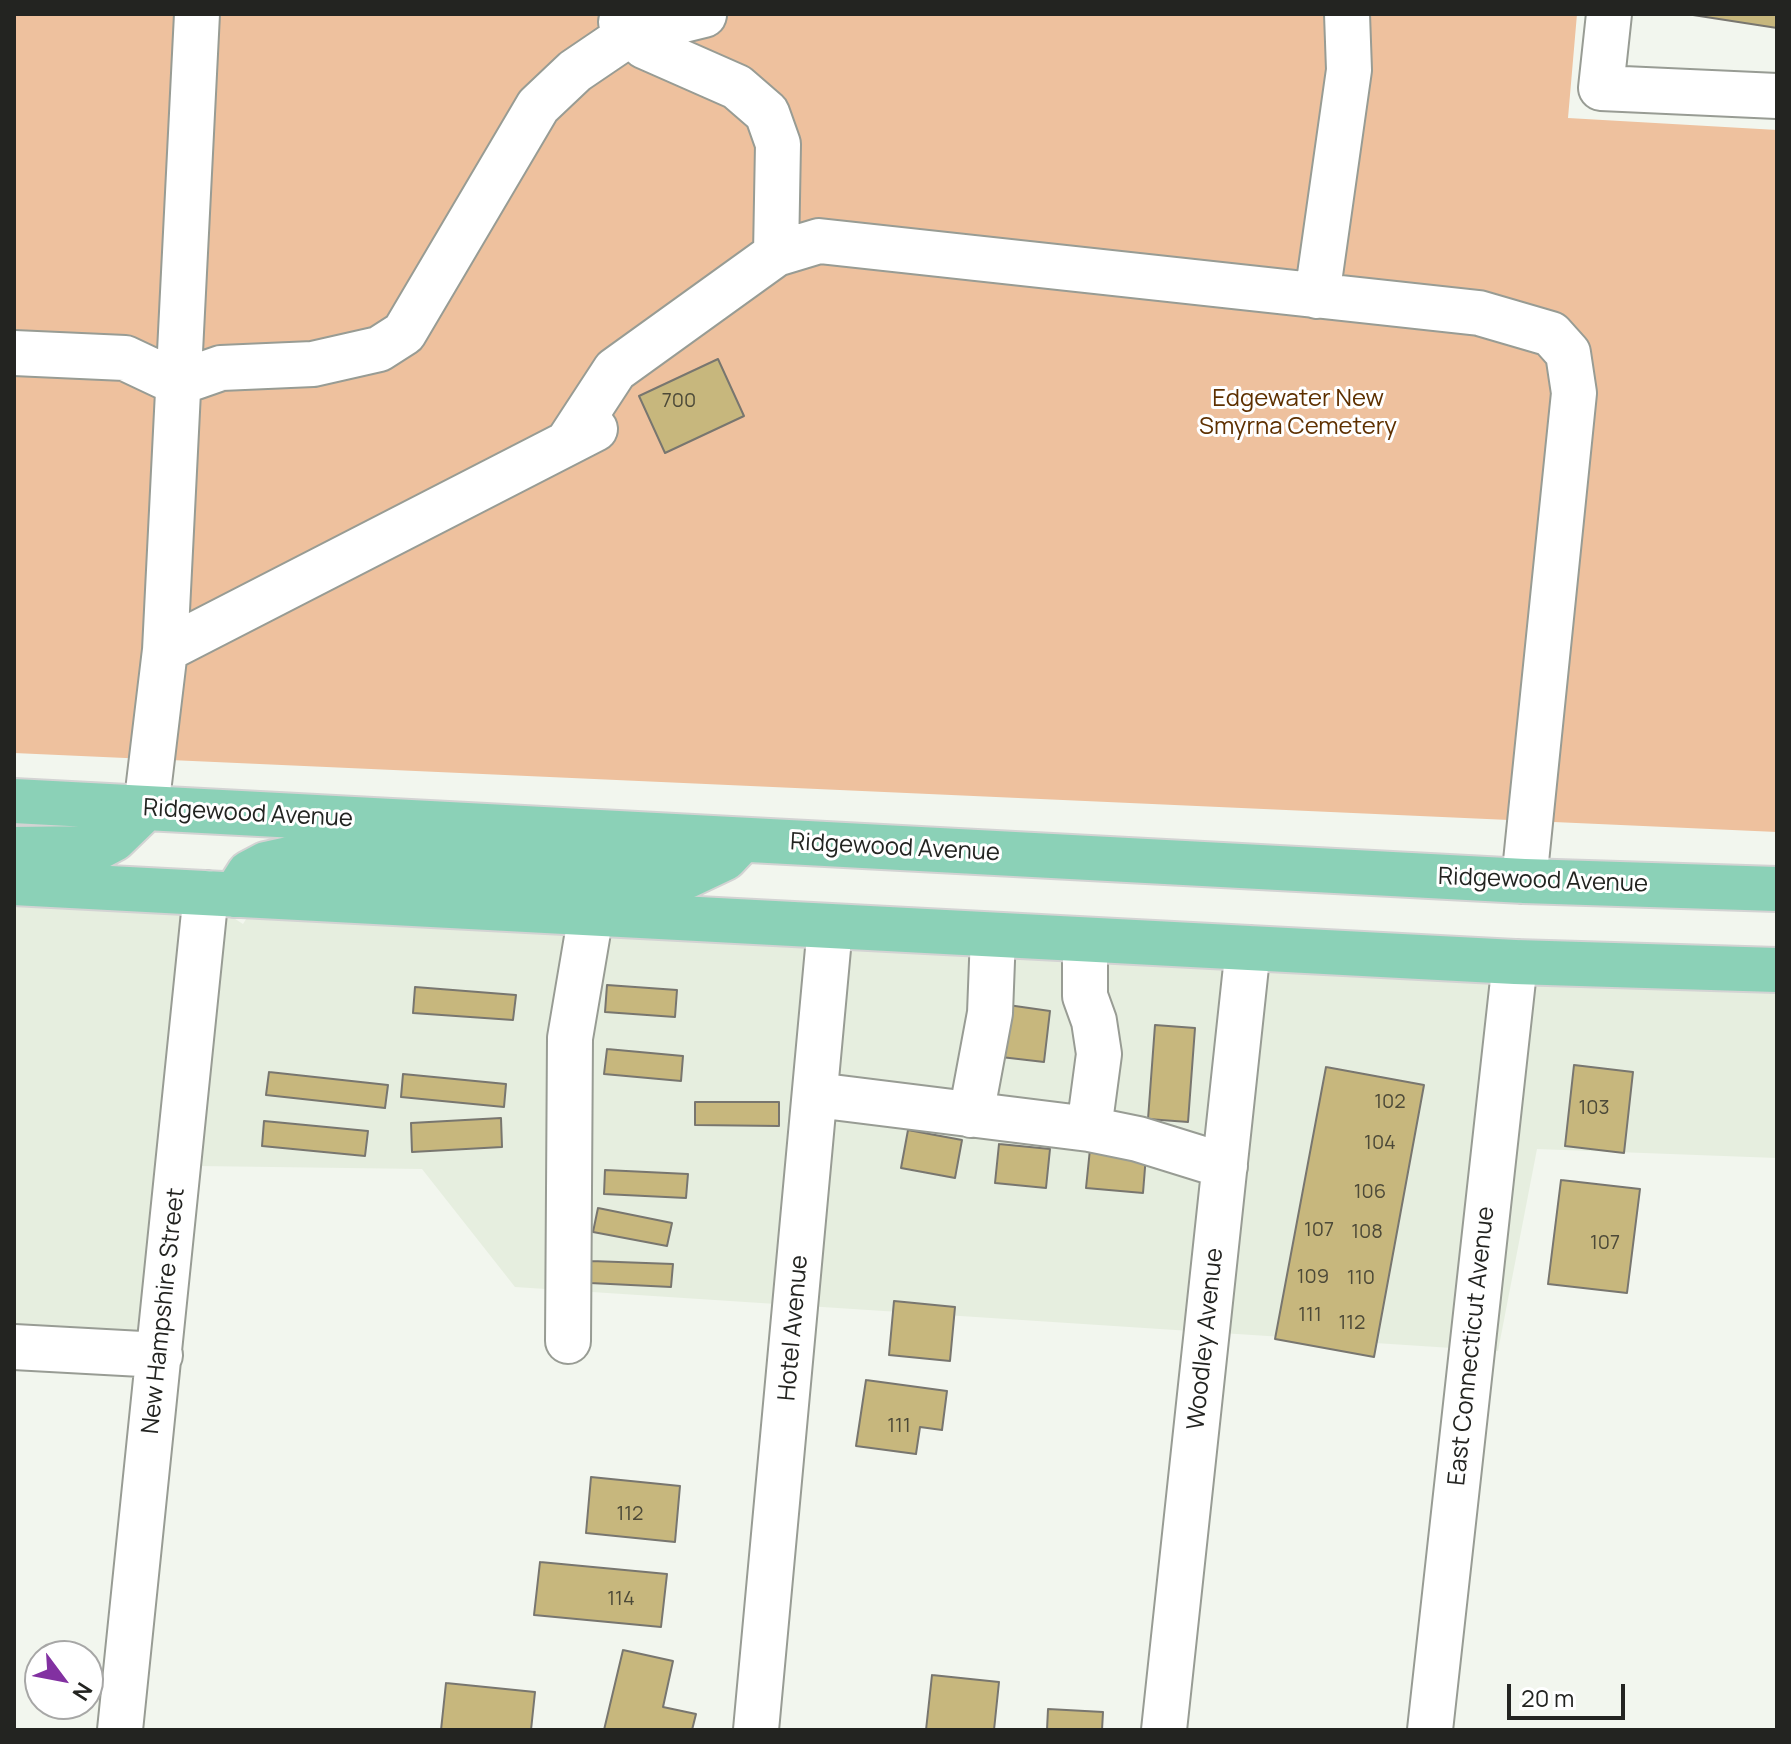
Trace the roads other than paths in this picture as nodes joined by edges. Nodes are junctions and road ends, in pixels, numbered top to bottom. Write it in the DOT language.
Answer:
graph roads {
  1 [pos="197,14"];
  2 [pos="704,14"];
  3 [pos="1347,14"];
  4 [pos="1609,14"];
  5 [pos="623,24"];
  6 [pos="737,87"];
  7 [pos="1777,96"];
  8 [pos="776,254"];
  9 [pos="1317,296"];
  10 [pos="14,353"];
  11 [pos="178,383"];
  12 [pos="165,650"];
  13 [pos="14,801"];
  14 [pos="146,808"];
  15 [pos="742,840"];
  16 [pos="14,849"];
  17 [pos="1524,881"];
  18 [pos="14,883"];
  19 [pos="1777,889"];
  20 [pos="220,894"];
  21 [pos="591,914"];
  22 [pos="830,927"];
  23 [pos="993,935"];
  24 [pos="1085,940"];
  25 [pos="1248,948"];
  26 [pos="1515,962"];
  27 [pos="1777,970"];
  28 [pos="816,1095"];
  29 [pos="971,1115"];
  30 [pos="1089,1129"];
  31 [pos="1225,1166"];
  32 [pos="568,1341"];
  33 [pos="14,1347"];
  34 [pos="160,1355"];
  35 [pos="120,1730"];
  36 [pos="756,1730"];
  37 [pos="1164,1730"];
  38 [pos="1430,1730"];
  1 -- 11 [label="street"];
  2 -- 5 [label="street"];
  2 -- 6 [label="street"];
  3 -- 9 [label="street"];
  4 -- 7 [label="street"];
  5 -- 6 [label="street"];
  5 -- 11 [label="street"];
  6 -- 8 [label="street"];
  8 -- 9 [label="street"];
  8 -- 12 [label="street"];
  9 -- 17 [label="street"];
  10 -- 11 [label="street"];
  11 -- 12 [label="street"];
  12 -- 14 [label="street"];
  13 -- 14 [label="main road, Ridgewood Avenue"];
  14 -- 15 [label="main road, Ridgewood Avenue"];
  14 -- 16 [label="main road"];
  15 -- 17 [label="main road, Ridgewood Avenue"];
  15 -- 20 [label="main road"];
  17 -- 19 [label="main road, Ridgewood Avenue"];
  18 -- 20 [label="main road"];
  20 -- 21 [label="main road"];
  20 -- 34 [label="street, New Hampshire Street"];
  21 -- 22 [label="main road"];
  21 -- 32 [label="street"];
  22 -- 23 [label="main road"];
  22 -- 28 [label="street, Hotel Avenue"];
  23 -- 24 [label="main road"];
  23 -- 29 [label="street"];
  24 -- 25 [label="main road"];
  24 -- 30 [label="street"];
  25 -- 26 [label="main road"];
  25 -- 31 [label="street, Woodley Avenue"];
  26 -- 27 [label="main road"];
  26 -- 38 [label="street, East Connecticut Avenue"];
  28 -- 29 [label="street"];
  28 -- 36 [label="street, Hotel Avenue"];
  29 -- 30 [label="street"];
  30 -- 31 [label="street"];
  31 -- 37 [label="street, Woodley Avenue"];
  33 -- 34 [label="street"];
  34 -- 35 [label="street, New Hampshire Street"];
}
